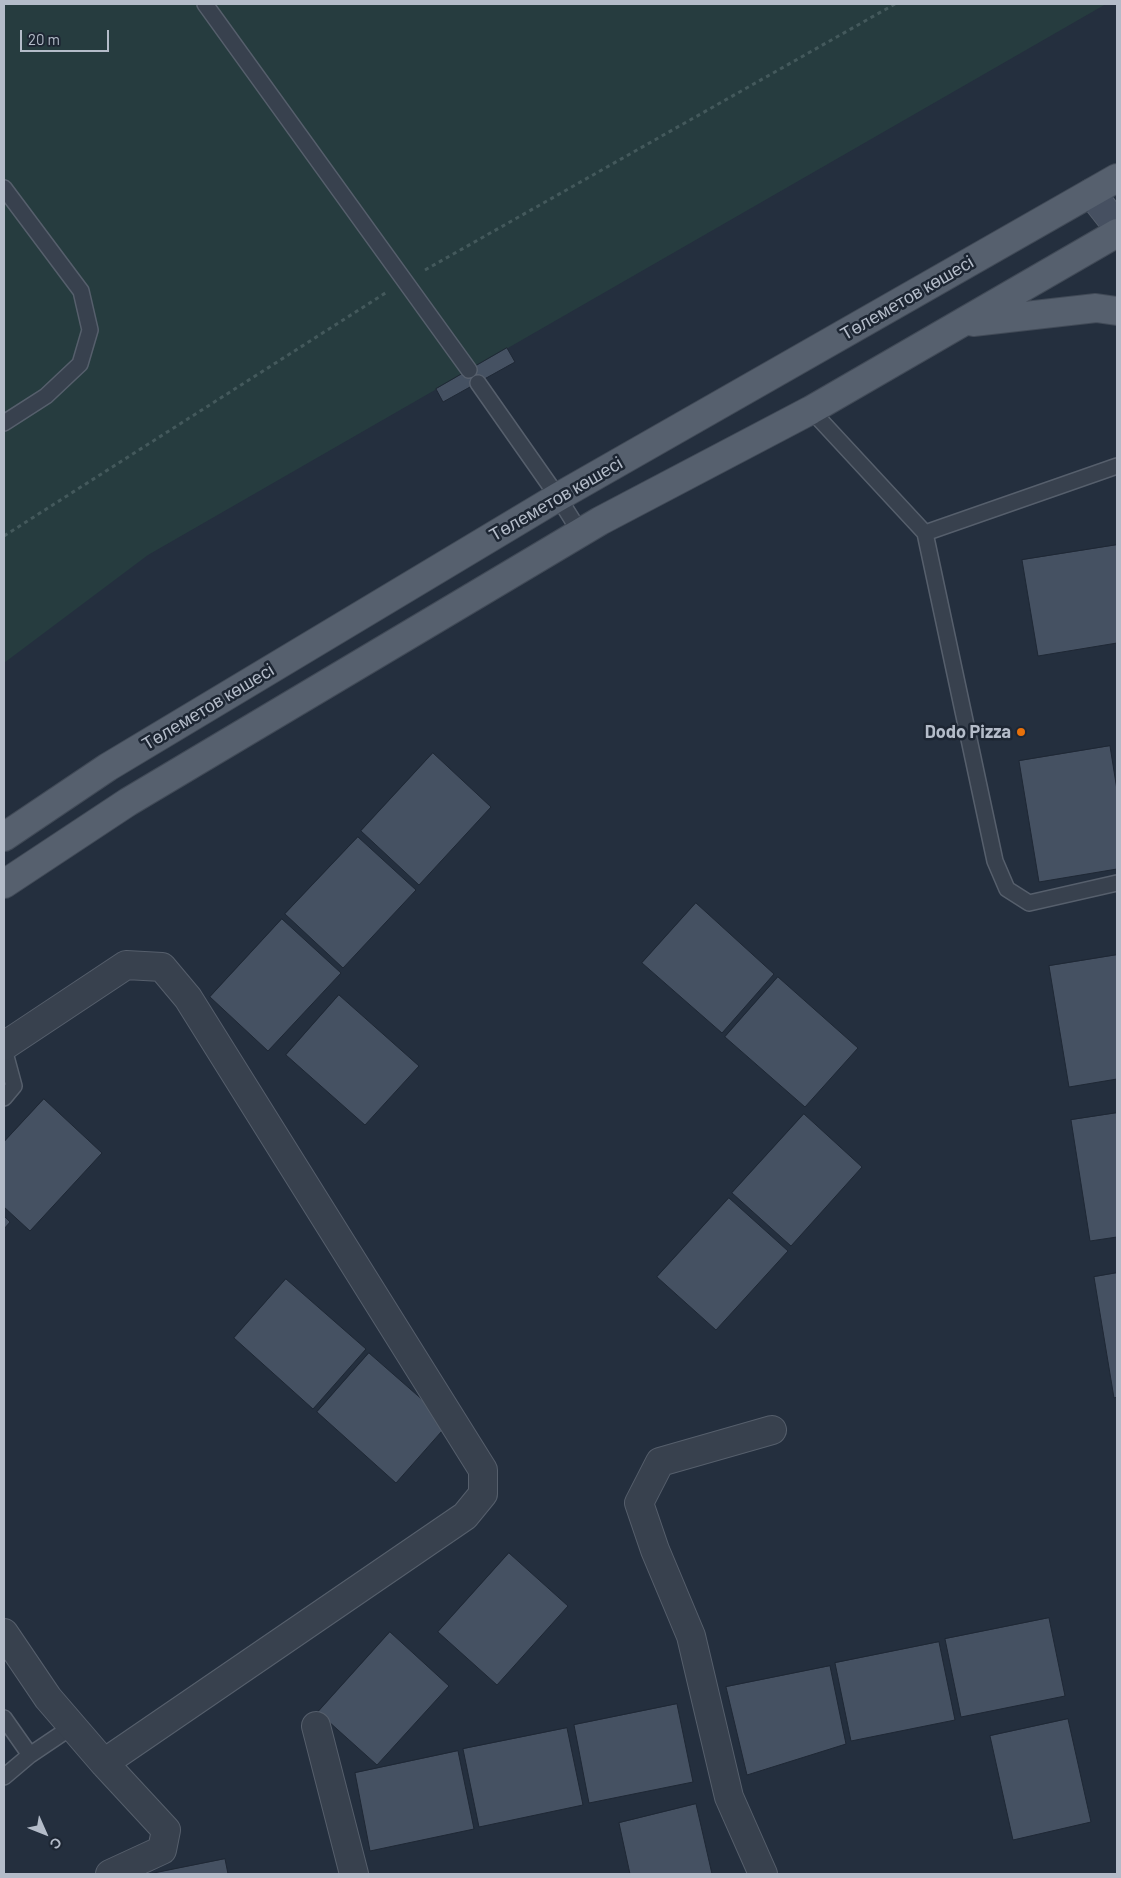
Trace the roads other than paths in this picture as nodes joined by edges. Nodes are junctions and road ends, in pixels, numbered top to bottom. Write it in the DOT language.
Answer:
graph roads {
  1 [pos="205,4"];
  2 [pos="1117,178"];
  3 [pos="4,188"];
  4 [pos="1090,193"];
  5 [pos="1117,226"];
  6 [pos="1117,232"];
  7 [pos="1117,311"];
  8 [pos="961,323"];
  9 [pos="469,370"];
  10 [pos="478,383"];
  11 [pos="811,410"];
  12 [pos="4,423"];
  13 [pos="1117,466"];
  14 [pos="558,497"];
  15 [pos="580,532"];
  16 [pos="925,533"];
  17 [pos="4,837"];
  18 [pos="1117,883"];
  19 [pos="4,884"];
  20 [pos="4,1047"];
  21 [pos="4,1098"];
  22 [pos="772,1430"];
  23 [pos="4,1633"];
  24 [pos="4,1718"];
  25 [pos="72,1726"];
  26 [pos="316,1726"];
  27 [pos="30,1756"];
  28 [pos="104,1763"];
  29 [pos="4,1777"];
  30 [pos="110,1874"];
  31 [pos="354,1874"];
  32 [pos="763,1874"];
  1 -- 9 [label="lane"];
  2 -- 4 [label="main road, Төлеметов көшесі"];
  3 -- 12 [label="lane"];
  4 -- 5 [label="street"];
  4 -- 14 [label="main road, Төлеметов көшесі"];
  6 -- 8 [label="main road"];
  7 -- 8 [label="main road"];
  8 -- 11 [label="main road"];
  10 -- 14 [label="lane"];
  11 -- 15 [label="main road"];
  11 -- 16 [label="lane"];
  13 -- 16 [label="lane"];
  14 -- 15 [label="lane"];
  14 -- 17 [label="main road, Төлеметов көшесі"];
  15 -- 19 [label="main road"];
  16 -- 18 [label="lane"];
  20 -- 21 [label="lane"];
  20 -- 28 [label="street"];
  22 -- 32 [label="street"];
  23 -- 25 [label="street"];
  24 -- 27 [label="lane"];
  25 -- 27 [label="lane"];
  25 -- 28 [label="street"];
  26 -- 31 [label="street"];
  27 -- 29 [label="lane"];
  28 -- 30 [label="street"];
}
